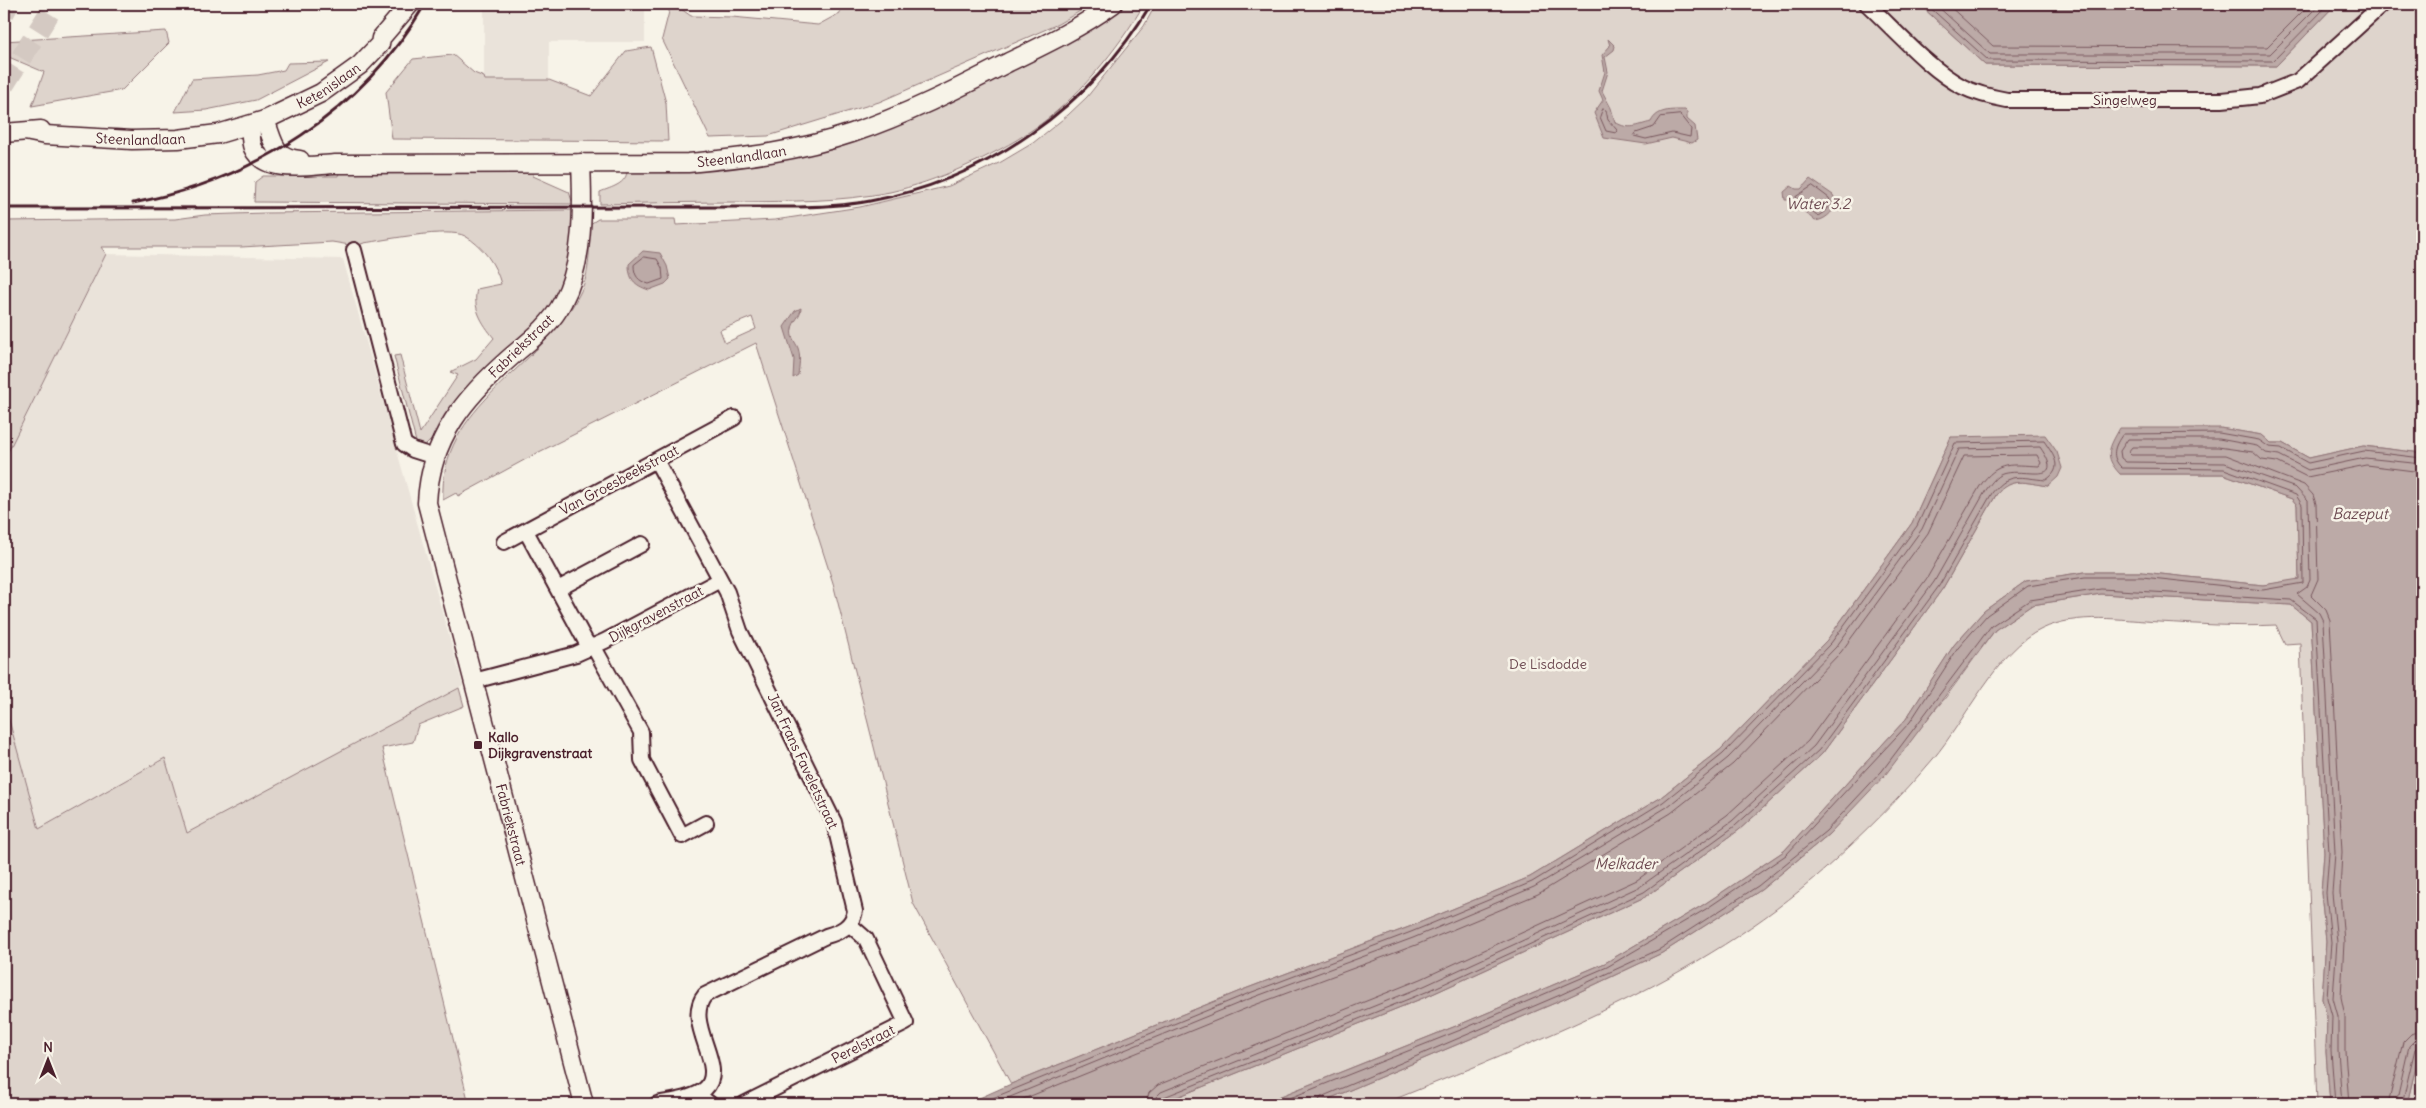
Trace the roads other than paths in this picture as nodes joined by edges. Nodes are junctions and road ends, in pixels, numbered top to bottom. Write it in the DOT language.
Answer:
graph roads {
  1 [pos="410,4"];
  2 [pos="1113,4"];
  3 [pos="1867,4"];
  4 [pos="2383,4"];
  5 [pos="257,117"];
  6 [pos="4,133"];
  7 [pos="581,163"];
  8 [pos="354,250"];
  9 [pos="734,418"];
  10 [pos="435,457"];
  11 [pos="656,460"];
  12 [pos="526,531"];
  13 [pos="504,542"];
  14 [pos="642,544"];
  15 [pos="720,580"];
  16 [pos="558,590"];
  17 [pos="591,647"];
  18 [pos="474,681"];
  19 [pos="706,824"];
  20 [pos="849,924"];
  21 [pos="697,1094"];
  22 [pos="584,1104"];
  23 [pos="657,1104"];
  24 [pos="710,1104"];
  25 [pos="744,1104"];
  1 -- 5 [label="main road, Ketenislaan"];
  2 -- 7 [label="main road, Steenlandlaan"];
  3 -- 4 [label="street, Singelweg"];
  5 -- 6 [label="main road, Steenlandlaan"];
  5 -- 7 [label="main road, Steenlandlaan"];
  7 -- 10 [label="main road, Fabriekstraat"];
  8 -- 10 [label="street"];
  9 -- 11 [label="street, Van Groesbeekstraat"];
  10 -- 18 [label="main road, Fabriekstraat"];
  11 -- 12 [label="street, Van Groesbeekstraat"];
  11 -- 15 [label="street, Jan Frans Faveletstraat"];
  12 -- 13 [label="street, Van Groesbeekstraat"];
  12 -- 16 [label="street"];
  14 -- 16 [label="street"];
  15 -- 17 [label="street, Dijkgravenstraat"];
  15 -- 20 [label="street, Jan Frans Faveletstraat"];
  16 -- 17 [label="street"];
  17 -- 18 [label="street, Dijkgravenstraat"];
  17 -- 19 [label="street, Dijkgravenstraat"];
  18 -- 22 [label="main road, Fabriekstraat"];
  20 -- 21 [label="street"];
  20 -- 25 [label="street, Perelstraat"];
  21 -- 23 [label="street"];
  21 -- 24 [label="street"];
}
